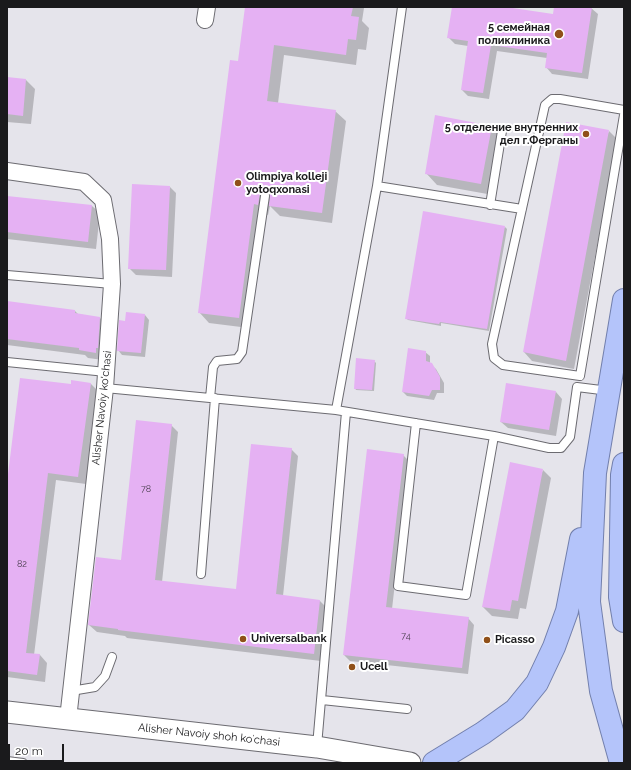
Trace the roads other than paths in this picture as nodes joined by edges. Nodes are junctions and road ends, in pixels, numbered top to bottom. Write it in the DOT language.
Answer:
graph roads {
  1 [pos="402,7"];
  2 [pos="624,110"];
  3 [pos="624,115"];
  4 [pos="502,131"];
  5 [pos="7,171"];
  6 [pos="377,186"];
  7 [pos="264,196"];
  8 [pos="490,205"];
  9 [pos="522,209"];
  10 [pos="7,276"];
  11 [pos="112,284"];
  12 [pos="624,300"];
  13 [pos="7,362"];
  14 [pos="580,376"];
  15 [pos="105,380"];
  16 [pos="577,387"];
  17 [pos="609,391"];
  18 [pos="213,398"];
  19 [pos="336,410"];
  20 [pos="346,412"];
  21 [pos="416,423"];
  22 [pos="494,436"];
  23 [pos="624,464"];
  24 [pos="595,473"];
  25 [pos="201,574"];
  26 [pos="624,620"];
  27 [pos="112,657"];
  28 [pos="71,691"];
  29 [pos="322,700"];
  30 [pos="407,708"];
  31 [pos="7,712"];
  32 [pos="68,719"];
  33 [pos="317,747"];
  34 [pos="7,761"];
  35 [pos="23,763"];
  36 [pos="410,763"];
  37 [pos="434,763"];
  38 [pos="621,763"];
  1 -- 6 [label="lane"];
  2 -- 9 [label="lane"];
  3 -- 14 [label="lane"];
  4 -- 8 [label="lane"];
  5 -- 11 [label="street, Alisher Navoiy ko'chasi"];
  6 -- 8 [label="lane"];
  6 -- 19 [label="lane"];
  7 -- 18 [label="lane"];
  8 -- 9 [label="lane"];
  9 -- 14 [label="lane"];
  10 -- 11 [label="lane"];
  11 -- 15 [label="street, Alisher Navoiy ko'chasi"];
  12 -- 17 [label="highway"];
  13 -- 15 [label="lane"];
  14 -- 16 [label="lane"];
  15 -- 18 [label="lane"];
  15 -- 28 [label="street, Alisher Navoiy ko'chasi"];
  16 -- 17 [label="lane"];
  16 -- 22 [label="lane"];
  17 -- 24 [label="highway"];
  18 -- 19 [label="lane"];
  18 -- 25 [label="lane"];
  19 -- 20 [label="lane"];
  20 -- 21 [label="lane"];
  20 -- 29 [label="lane"];
  21 -- 22 [label="lane"];
  21 -- 22 [label="lane"];
  23 -- 26 [label="highway"];
  24 -- 37 [label="highway"];
  24 -- 38 [label="highway"];
  27 -- 28 [label="lane"];
  28 -- 32 [label="street, Alisher Navoiy ko'chasi"];
  29 -- 30 [label="lane"];
  29 -- 33 [label="lane"];
  31 -- 32 [label="street, Alisher Navoiy shoh koʻchasi"];
  32 -- 33 [label="street, Alisher Navoiy shoh koʻchasi"];
  33 -- 36 [label="street, Alisher Navoiy shoh koʻchasi"];
  34 -- 35 [label="lane"];
}
